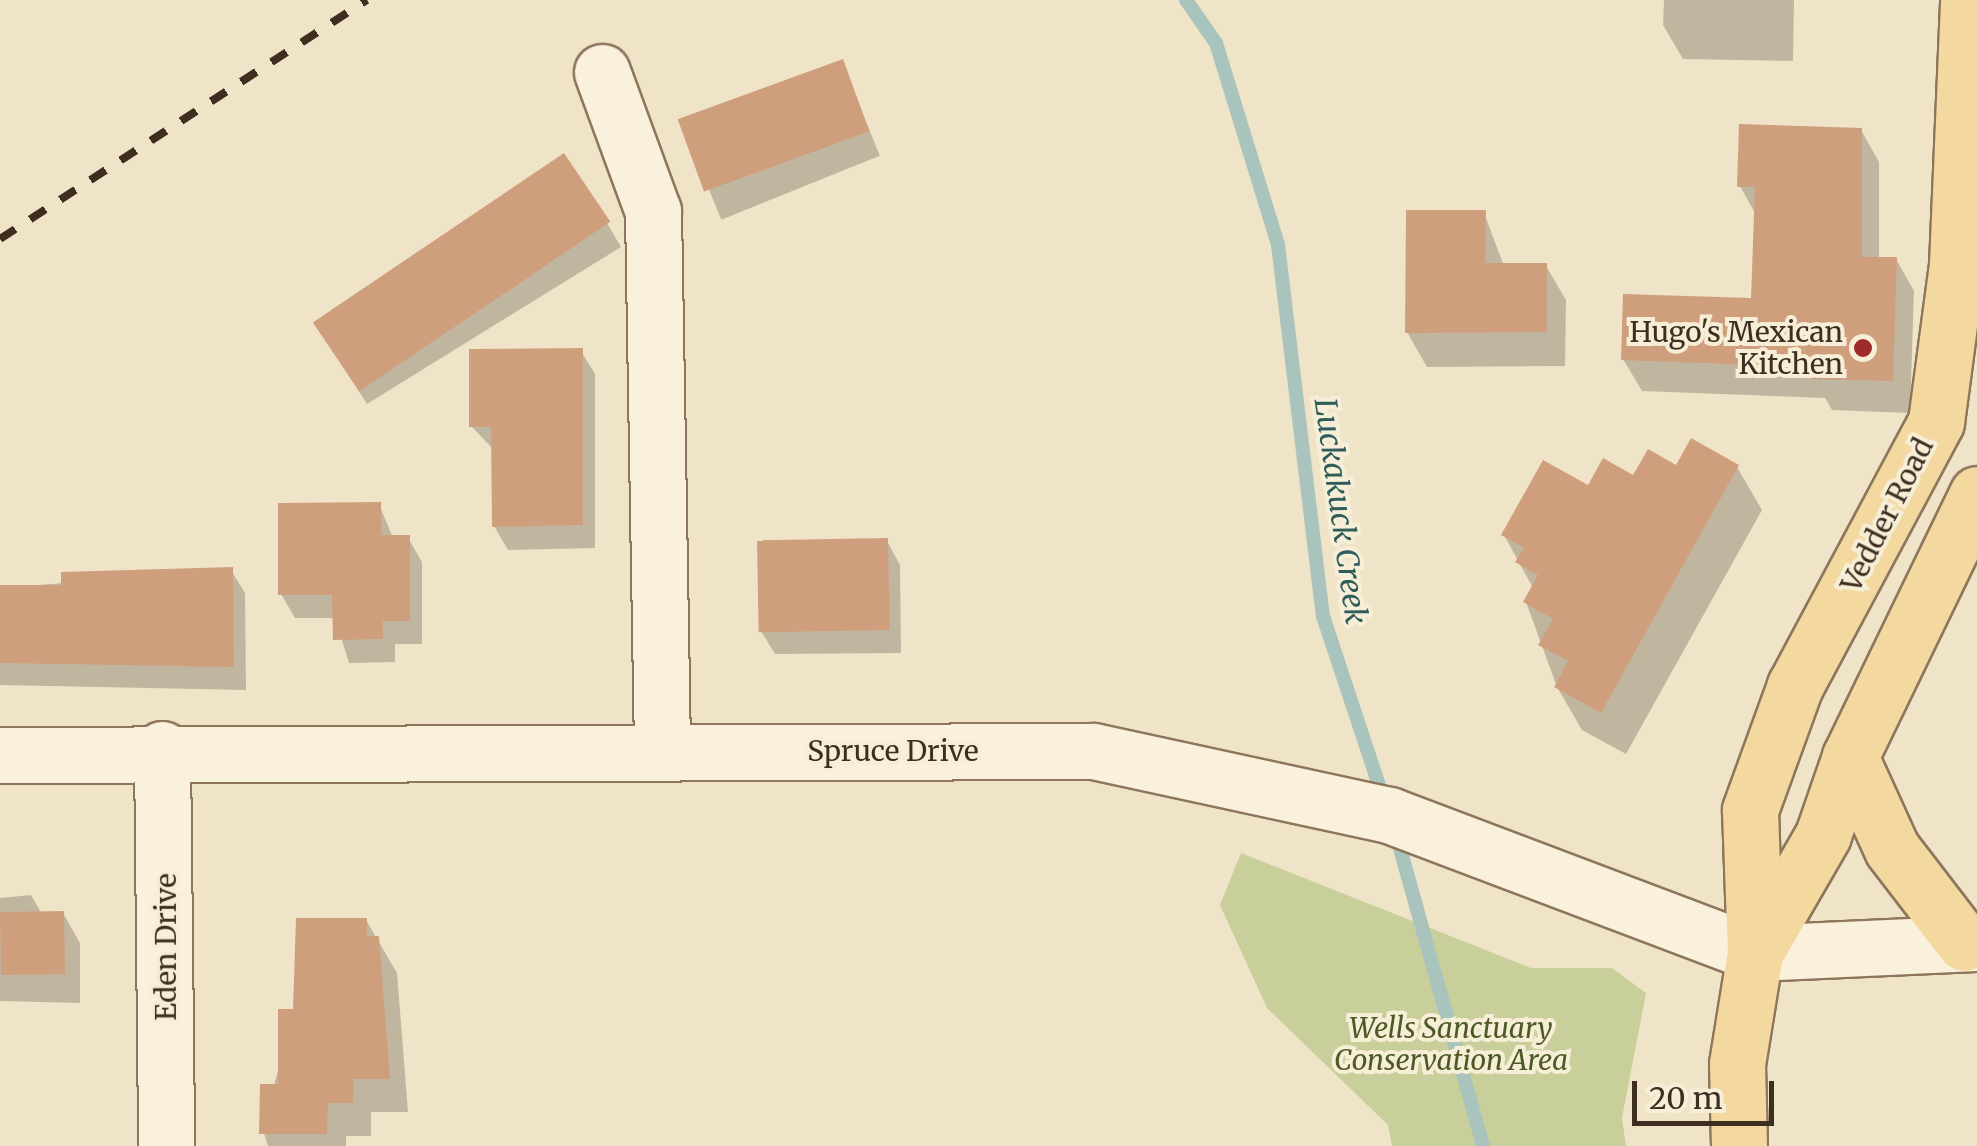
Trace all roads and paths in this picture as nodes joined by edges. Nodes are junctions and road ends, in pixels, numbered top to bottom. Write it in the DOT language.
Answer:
graph roads {
  1 [pos="1968,0"];
  2 [pos="602,72"];
  3 [pos="1977,494"];
  4 [pos="162,749"];
  5 [pos="662,750"];
  6 [pos="0,755"];
  7 [pos="1850,757"];
  8 [pos="1971,943"];
  9 [pos="1755,952"];
  10 [pos="166,1146"];
  11 [pos="1739,1146"];
  1 -- 9 [label="main road, Vedder Road"];
  2 -- 5 [label="street"];
  3 -- 7 [label="main road, Vedder Road"];
  4 -- 5 [label="street, Spruce Drive"];
  4 -- 6 [label="street, Spruce Drive"];
  4 -- 10 [label="street, Eden Drive"];
  5 -- 9 [label="street, Spruce Drive"];
  7 -- 8 [label="main road"];
  7 -- 9 [label="main road, Vedder Road"];
  8 -- 9 [label="street"];
  9 -- 11 [label="main road, Vedder Road"];
}
